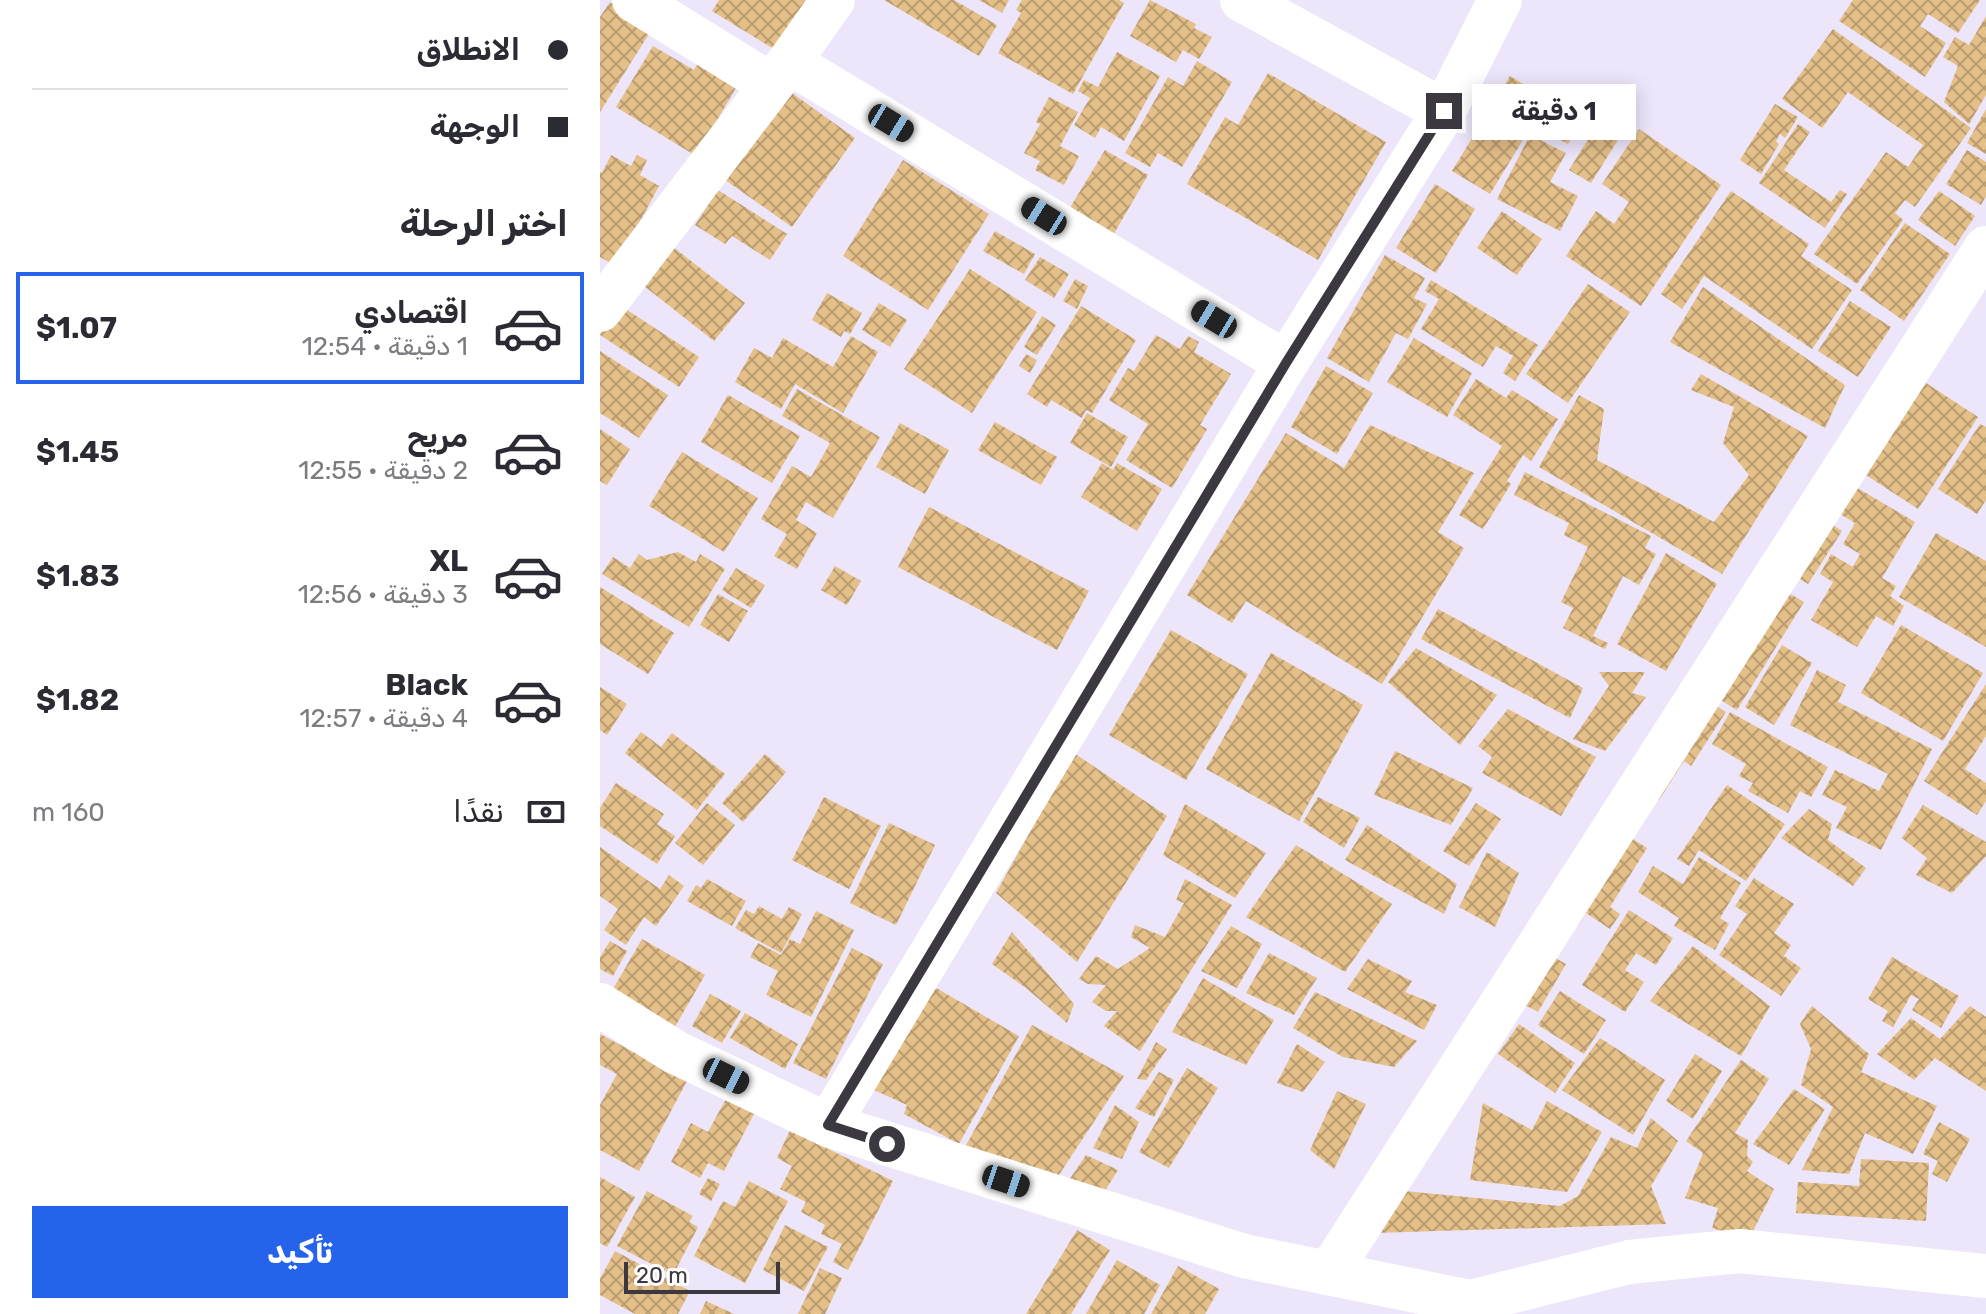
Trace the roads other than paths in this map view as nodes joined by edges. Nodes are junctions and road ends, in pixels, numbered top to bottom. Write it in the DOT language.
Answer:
graph roads {
  1 [pos="634,0"];
  2 [pos="833,0"];
  3 [pos="1242,0"];
  4 [pos="1500,0"];
  5 [pos="780,73"];
  6 [pos="1444,111"];
  7 [pos="1986,248"];
  8 [pos="600,310"];
  9 [pos="1286,363"];
  10 [pos="600,1005"];
  11 [pos="828,1125"];
  12 [pos="1329,1273"];
  13 [pos="1986,1276"];
  14 [pos="1476,1308"];
  1 -- 5 [label="street"];
  2 -- 5 [label="street"];
  3 -- 6 [label="street"];
  4 -- 6 [label="street"];
  5 -- 8 [label="street"];
  5 -- 9 [label="street"];
  6 -- 9 [label="street"];
  7 -- 12 [label="street"];
  9 -- 11 [label="street"];
  10 -- 11 [label="street"];
  11 -- 12 [label="street"];
  12 -- 14 [label="street"];
  13 -- 14 [label="street"];
}
